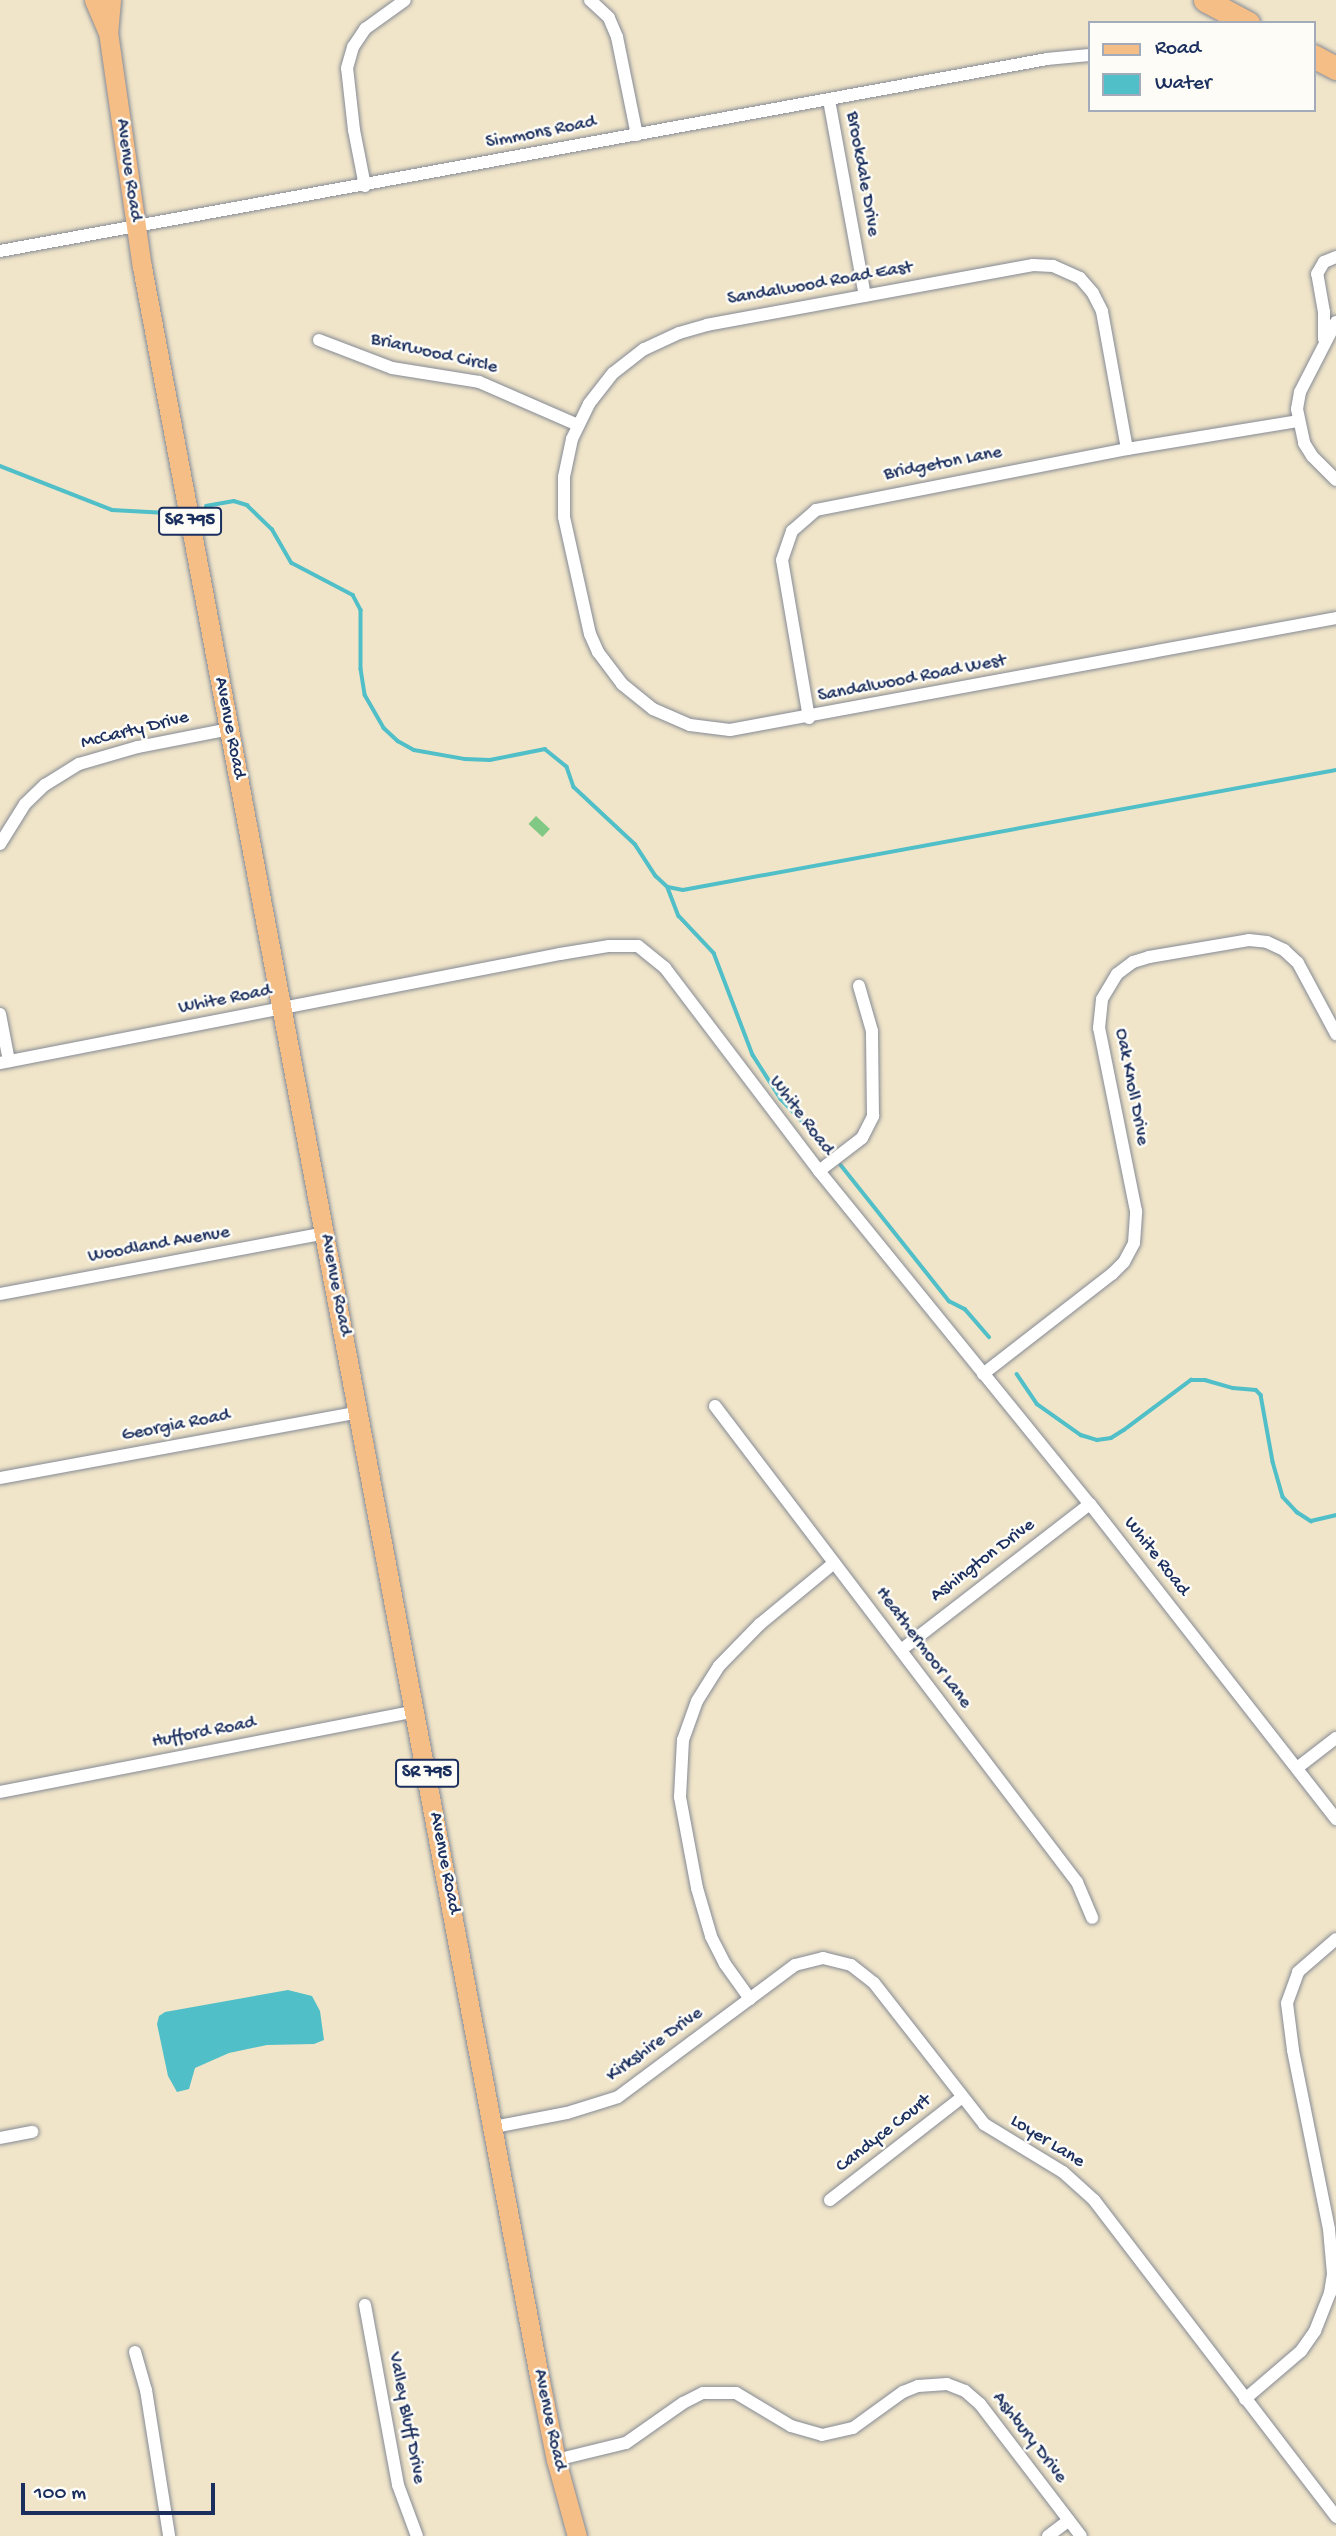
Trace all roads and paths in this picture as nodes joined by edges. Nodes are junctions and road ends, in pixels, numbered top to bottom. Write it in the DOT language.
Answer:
graph roads {
  1 [pos="94,0"];
  2 [pos="111,0"];
  3 [pos="405,0"];
  4 [pos="590,0"];
  5 [pos="1185,0"];
  6 [pos="1205,0"];
  7 [pos="1238,18"];
  8 [pos="108,32"];
  9 [pos="1088,55"];
  10 [pos="1315,57"];
  11 [pos="1336,68"];
  12 [pos="829,100"];
  13 [pos="637,135"];
  14 [pos="365,186"];
  15 [pos="136,228"];
  16 [pos="0,251"];
  17 [pos="1336,257"];
  18 [pos="865,296"];
  19 [pos="1336,322"];
  20 [pos="319,340"];
  21 [pos="1321,350"];
  22 [pos="1298,421"];
  23 [pos="578,425"];
  24 [pos="1127,449"];
  25 [pos="1336,480"];
  26 [pos="576,576"];
  27 [pos="1336,618"];
  28 [pos="809,718"];
  29 [pos="230,729"];
  30 [pos="0,844"];
  31 [pos="859,986"];
  32 [pos="283,1008"];
  33 [pos="0,1014"];
  34 [pos="1336,1034"];
  35 [pos="4,1062"];
  36 [pos="819,1171"];
  37 [pos="325,1233"];
  38 [pos="0,1294"];
  39 [pos="983,1374"];
  40 [pos="715,1406"];
  41 [pos="359,1412"];
  42 [pos="0,1478"];
  43 [pos="1090,1504"];
  44 [pos="834,1563"];
  45 [pos="901,1650"];
  46 [pos="416,1712"];
  47 [pos="1336,1738"];
  48 [pos="1297,1768"];
  49 [pos="0,1791"];
  50 [pos="1336,1819"];
  51 [pos="1091,1918"];
  52 [pos="1336,1939"];
  53 [pos="750,1999"];
  54 [pos="961,2098"];
  55 [pos="494,2127"];
  56 [pos="32,2132"];
  57 [pos="0,2138"];
  58 [pos="831,2200"];
  59 [pos="365,2305"];
  60 [pos="135,2351"];
  61 [pos="1245,2399"];
  62 [pos="556,2460"];
  63 [pos="1336,2517"];
  64 [pos="1069,2520"];
  65 [pos="169,2536"];
  66 [pos="416,2536"];
  67 [pos="577,2536"];
  68 [pos="1048,2536"];
  69 [pos="1081,2536"];
  1 -- 8 [label="main road, Avenue Road / SR 795"];
  2 -- 8 [label="main road, Avenue Road / SR 795"];
  3 -- 14 [label="street"];
  4 -- 13 [label="street"];
  5 -- 7 [label="highway"];
  6 -- 7 [label="highway"];
  8 -- 15 [label="main road, Avenue Road / SR 795"];
  9 -- 12 [label="street, Simmons Road"];
  10 -- 11 [label="highway"];
  12 -- 13 [label="street, Simmons Road"];
  12 -- 18 [label="street, Brookdale Drive"];
  13 -- 14 [label="street, Simmons Road"];
  14 -- 15 [label="street, Simmons Road"];
  15 -- 16 [label="street, Simmons Road"];
  15 -- 29 [label="main road, Avenue Road / SR 795"];
  17 -- 21 [label="street"];
  18 -- 23 [label="street, Sandalwood Road East"];
  18 -- 24 [label="street, Sandalwood Road East"];
  19 -- 21 [label="street"];
  20 -- 23 [label="street, Briarwood Circle"];
  21 -- 22 [label="street"];
  22 -- 24 [label="street, Bridgeton Lane"];
  22 -- 25 [label="street"];
  23 -- 26 [label="street, Sandalwood Road East"];
  24 -- 28 [label="street, Bridgeton Lane"];
  26 -- 28 [label="street, Sandalwood Road West"];
  27 -- 28 [label="street, Sandalwood Road West"];
  29 -- 30 [label="street, McCarty Drive"];
  29 -- 32 [label="main road, Avenue Road / SR 795"];
  31 -- 36 [label="street"];
  32 -- 35 [label="street, White Road"];
  32 -- 36 [label="street, White Road"];
  32 -- 37 [label="main road, Avenue Road / SR 795"];
  33 -- 35 [label="street"];
  34 -- 39 [label="street, Oak Knoll Drive"];
  36 -- 39 [label="street, White Road"];
  37 -- 38 [label="street, Woodland Avenue"];
  37 -- 41 [label="main road, Avenue Road / SR 795"];
  39 -- 43 [label="street, White Road"];
  40 -- 44 [label="street, Heathermoor Lane"];
  41 -- 42 [label="street, Georgia Road"];
  41 -- 46 [label="main road, Avenue Road / SR 795"];
  43 -- 45 [label="street, Ashington Drive"];
  43 -- 48 [label="street, White Road"];
  44 -- 45 [label="street, Heathermoor Lane"];
  44 -- 53 [label="street"];
  45 -- 51 [label="street, Heathermoor Lane"];
  46 -- 49 [label="street, Hufford Road"];
  46 -- 55 [label="main road, Avenue Road / SR 795"];
  47 -- 48 [label="street"];
  48 -- 50 [label="street, White Road"];
  52 -- 61 [label="street"];
  53 -- 54 [label="street, Loyer Lane"];
  53 -- 55 [label="street, Kirkshire Drive"];
  54 -- 58 [label="street, Candyce Court"];
  54 -- 61 [label="street, Loyer Lane"];
  55 -- 62 [label="main road, Avenue Road / SR 795"];
  56 -- 57 [label="street"];
  59 -- 66 [label="street, Valley Bluff Drive"];
  60 -- 65 [label="street"];
  61 -- 63 [label="street, Loyer Lane"];
  62 -- 64 [label="street, Ashbury Drive"];
  62 -- 67 [label="main road, Avenue Road / SR 795"];
  64 -- 68 [label="street"];
  64 -- 69 [label="street, Ashbury Drive"];
}
